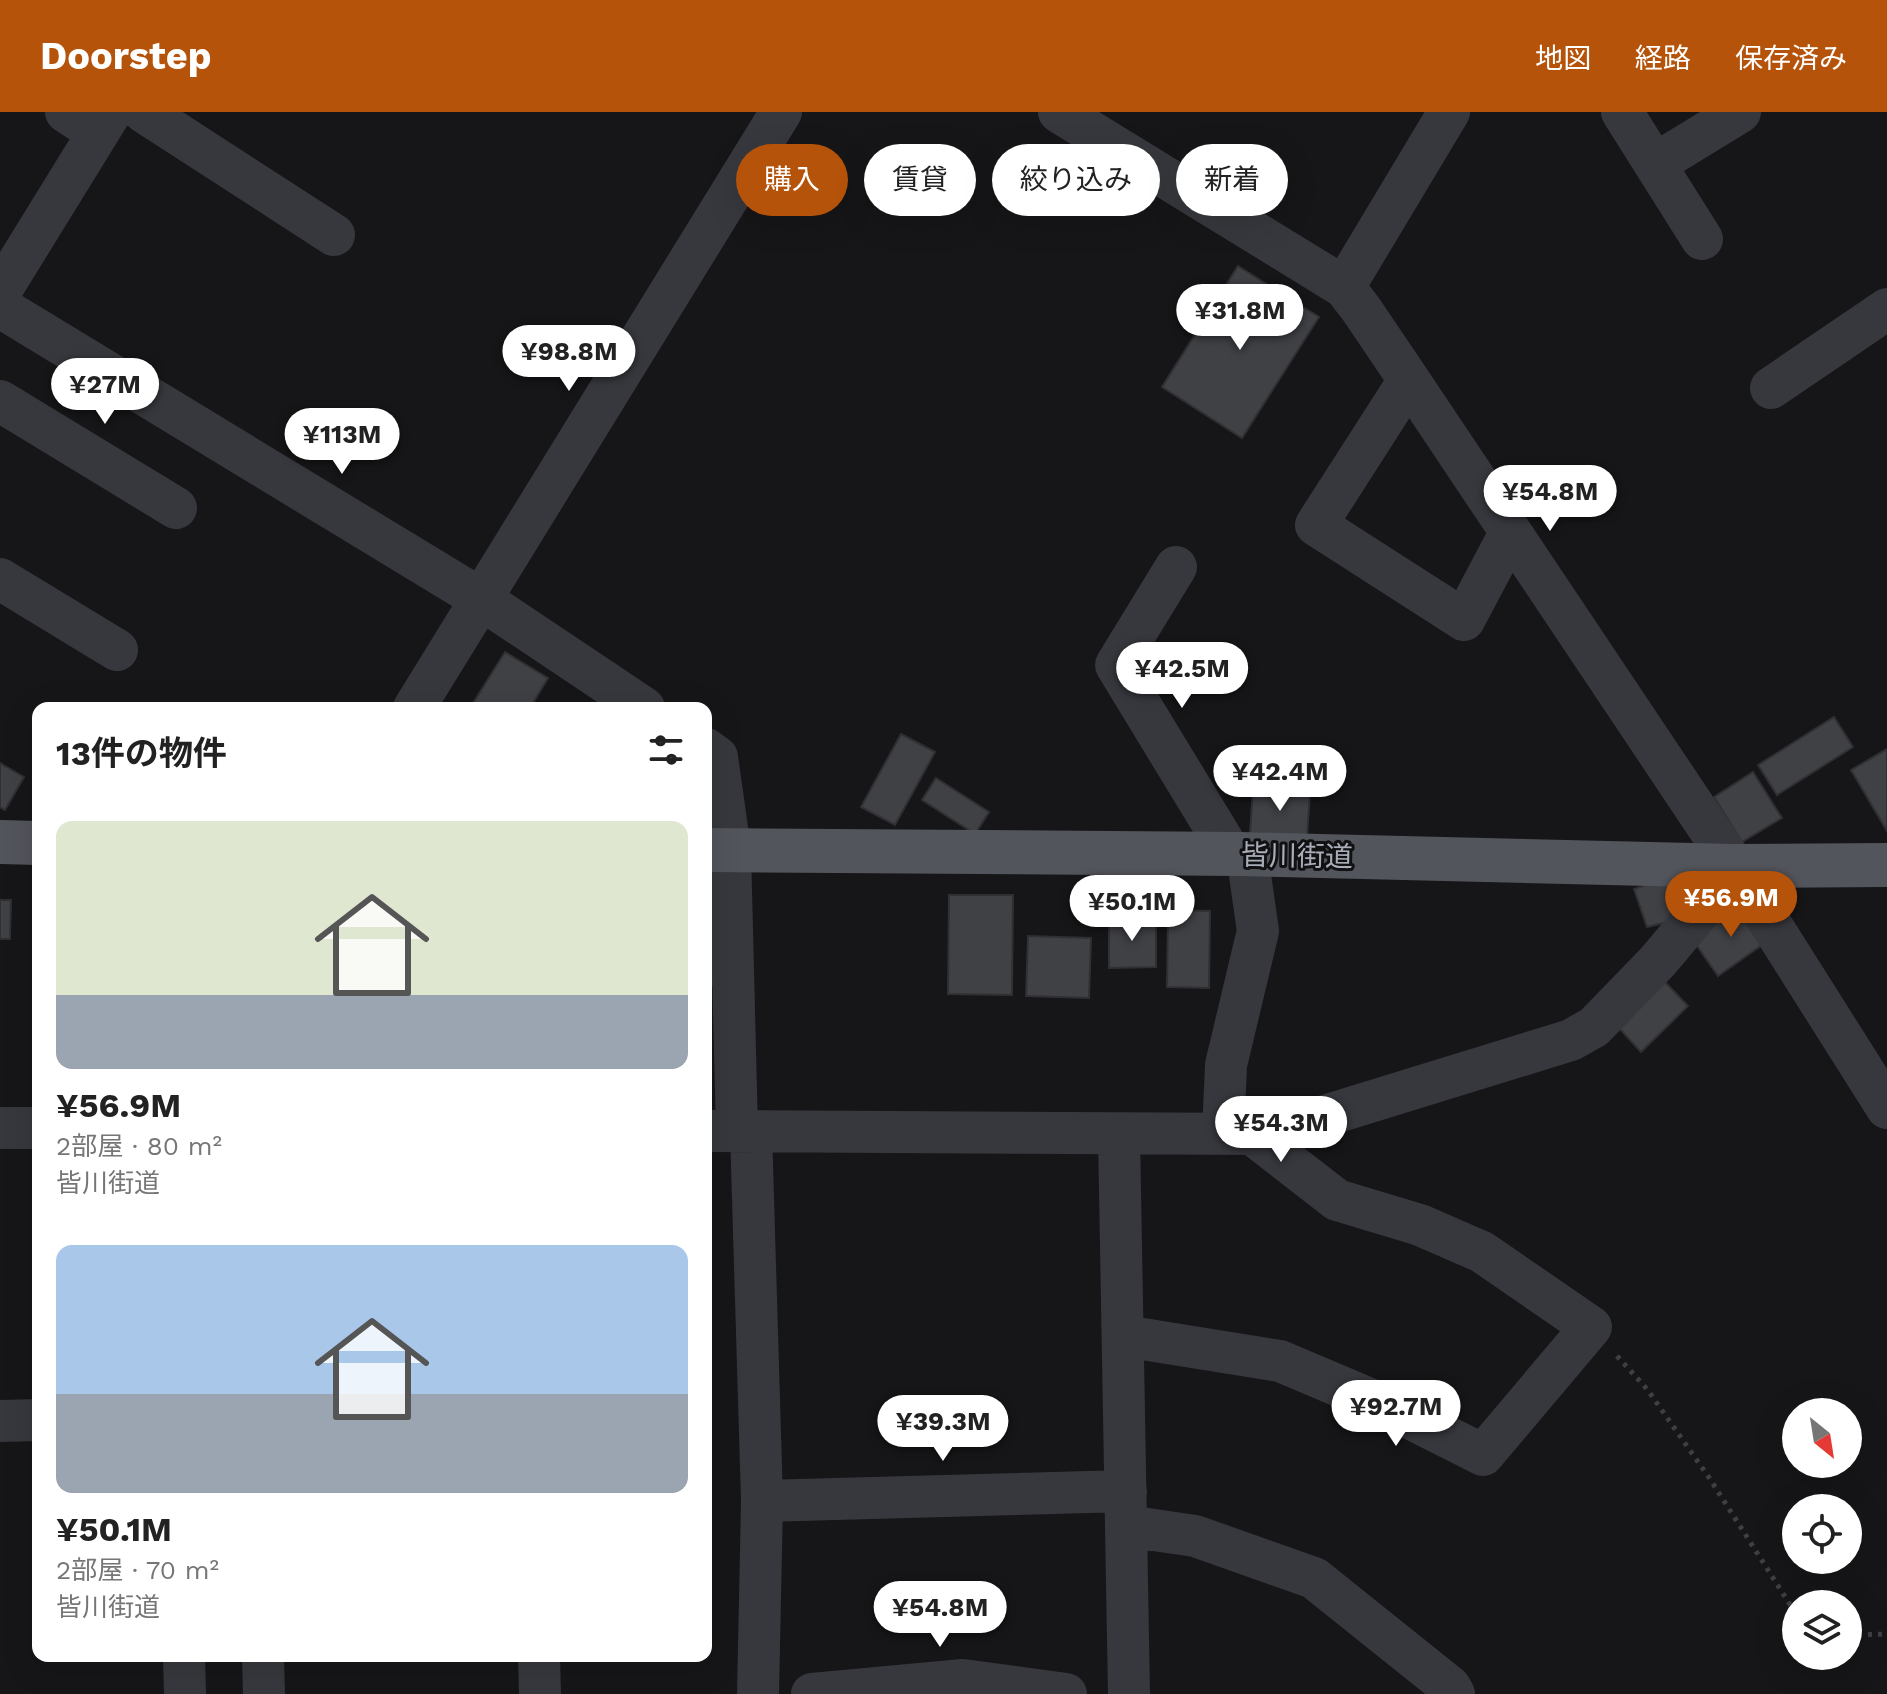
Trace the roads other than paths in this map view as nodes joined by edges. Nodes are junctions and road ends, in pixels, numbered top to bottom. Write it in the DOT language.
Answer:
graph roads {
  1 [pos="144,112"];
  2 [pos="781,112"];
  3 [pos="1059,112"];
  4 [pos="1449,112"];
  5 [pos="1622,112"];
  6 [pos="1740,112"];
  7 [pos="92,119"];
  8 [pos="1655,164"];
  9 [pos="334,235"];
  10 [pos="1702,239"];
  11 [pos="1344,287"];
  12 [pos="0,292"];
  13 [pos="0,307"];
  14 [pos="1887,309"];
  15 [pos="1409,380"];
  16 [pos="1771,388"];
  17 [pos="0,401"];
  18 [pos="176,508"];
  19 [pos="1510,533"];
  20 [pos="1176,567"];
  21 [pos="0,579"];
  22 [pos="481,599"];
  23 [pos="117,650"];
  24 [pos="418,702"];
  25 [pos="635,702"];
  26 [pos="712,753"];
  27 [pos="0,842"];
  28 [pos="32,843"];
  29 [pos="718,850"];
  30 [pos="1239,854"];
  31 [pos="1887,865"];
  32 [pos="1734,866"];
  33 [pos="1887,1108"];
  34 [pos="0,1128"];
  35 [pos="32,1128"];
  36 [pos="731,1131"];
  37 [pos="1119,1134"];
  38 [pos="1238,1134"];
  39 [pos="1124,1336"];
  40 [pos="32,1420"];
  41 [pos="0,1421"];
  42 [pos="762,1501"];
  43 [pos="1126,1509"];
  44 [pos="184,1662"];
  45 [pos="263,1662"];
  46 [pos="539,1662"];
  47 [pos="185,1694"];
  48 [pos="264,1694"];
  49 [pos="540,1694"];
  50 [pos="758,1694"];
  51 [pos="812,1694"];
  52 [pos="1066,1694"];
  53 [pos="1129,1694"];
  54 [pos="1454,1694"];
  1 -- 9 [label="street"];
  2 -- 22 [label="street"];
  3 -- 11 [label="street"];
  4 -- 11 [label="street"];
  5 -- 8 [label="street"];
  6 -- 8 [label="street"];
  7 -- 12 [label="street"];
  8 -- 10 [label="street"];
  11 -- 15 [label="street"];
  13 -- 22 [label="street"];
  14 -- 16 [label="street"];
  15 -- 19 [label="street"];
  15 -- 19 [label="street"];
  17 -- 18 [label="street"];
  19 -- 32 [label="street"];
  20 -- 30 [label="street"];
  21 -- 23 [label="street"];
  22 -- 24 [label="street"];
  22 -- 25 [label="street"];
  26 -- 29 [label="street"];
  27 -- 28 [label="main road"];
  29 -- 30 [label="main road, 皆川街道"];
  29 -- 36 [label="street"];
  30 -- 32 [label="main road, 皆川街道"];
  30 -- 38 [label="street"];
  31 -- 32 [label="main road, 皆川街道"];
  32 -- 33 [label="street"];
  32 -- 38 [label="street"];
  34 -- 35 [label="street"];
  36 -- 37 [label="street"];
  36 -- 42 [label="street"];
  37 -- 38 [label="street"];
  37 -- 39 [label="street"];
  38 -- 39 [label="street"];
  39 -- 43 [label="street"];
  40 -- 41 [label="street"];
  42 -- 43 [label="street"];
  42 -- 50 [label="street"];
  43 -- 53 [label="street"];
  43 -- 54 [label="street"];
  44 -- 47 [label="street"];
  45 -- 48 [label="street"];
  46 -- 49 [label="street"];
  51 -- 52 [label="street"];
}
